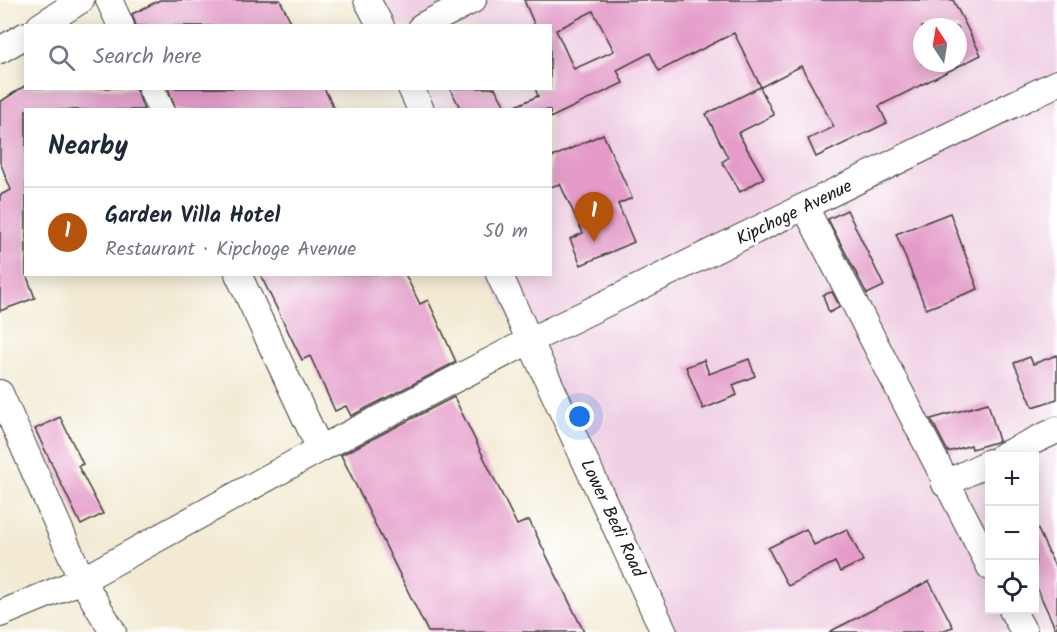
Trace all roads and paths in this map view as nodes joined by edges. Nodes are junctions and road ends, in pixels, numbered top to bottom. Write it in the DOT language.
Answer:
graph roads {
  1 [pos="81,0"];
  2 [pos="109,0"];
  3 [pos="367,0"];
  4 [pos="473,0"];
  5 [pos="43,24"];
  6 [pos="120,24"];
  7 [pos="380,24"];
  8 [pos="426,24"];
  9 [pos="24,35"];
  10 [pos="0,50"];
  11 [pos="1057,83"];
  12 [pos="152,90"];
  13 [pos="412,90"];
  14 [pos="159,108"];
  15 [pos="420,108"];
  16 [pos="805,207"];
  17 [pos="239,276"];
  18 [pos="500,276"];
  19 [pos="531,340"];
  20 [pos="0,393"];
  21 [pos="1057,430"];
  22 [pos="320,449"];
  23 [pos="1010,452"];
  24 [pos="985,464"];
  25 [pos="945,484"];
  26 [pos="986,560"];
  27 [pos="82,580"];
  28 [pos="0,614"];
  29 [pos="1015,614"];
  30 [pos="113,632"];
  31 [pos="664,632"];
  32 [pos="1024,632"];
  1 -- 5 [label="street"];
  2 -- 6 [label="street"];
  3 -- 7 [label="street"];
  4 -- 8 [label="street"];
  9 -- 10 [label="street"];
  11 -- 16 [label="street, Kipchoge Avenue"];
  12 -- 14 [label="street"];
  13 -- 15 [label="street"];
  16 -- 19 [label="street, Kipchoge Avenue"];
  16 -- 25 [label="street"];
  17 -- 22 [label="street"];
  18 -- 19 [label="street, Lower Bedi Road"];
  19 -- 22 [label="street, Kipchoge Avenue"];
  19 -- 31 [label="street, Lower Bedi Road"];
  20 -- 27 [label="street"];
  21 -- 23 [label="street"];
  22 -- 27 [label="street, Kipchoge Avenue"];
  24 -- 25 [label="street"];
  25 -- 26 [label="street"];
  27 -- 28 [label="street, Kipchoge Avenue"];
  27 -- 30 [label="street"];
  29 -- 32 [label="street"];
}
